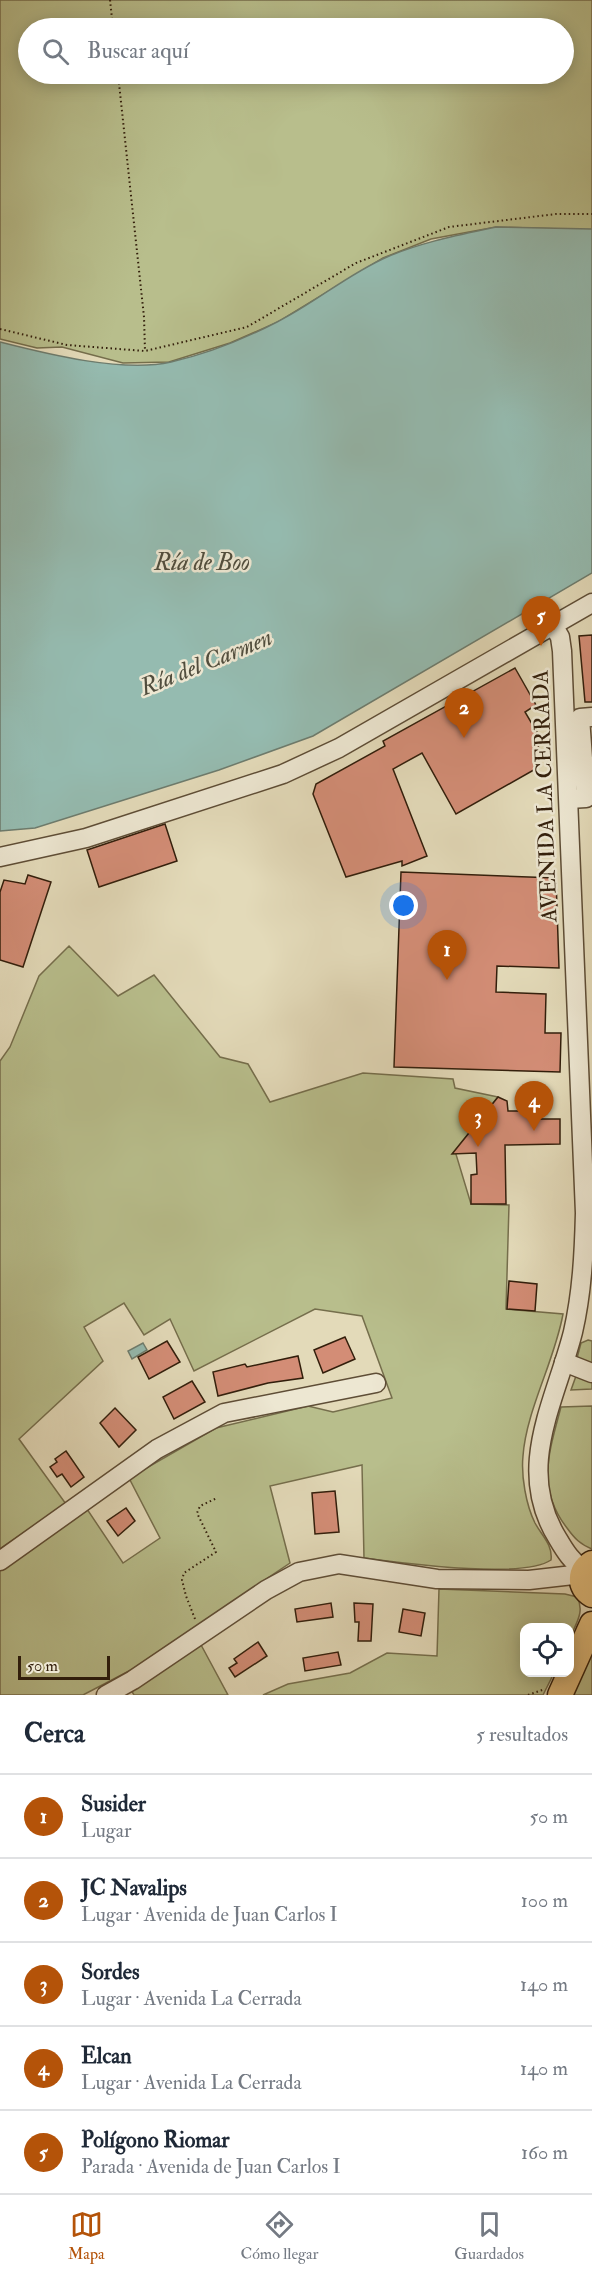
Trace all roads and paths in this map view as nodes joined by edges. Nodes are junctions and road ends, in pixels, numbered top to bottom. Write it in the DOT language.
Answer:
graph roads {
  1 [pos="110,0"];
  2 [pos="112,18"];
  3 [pos="119,84"];
  4 [pos="592,214"];
  5 [pos="0,329"];
  6 [pos="145,351"];
  7 [pos="592,603"];
  8 [pos="553,625"];
  9 [pos="592,717"];
  10 [pos="568,799"];
  11 [pos="0,856"];
  12 [pos="584,966"];
  13 [pos="589,1213"];
  14 [pos="564,1362"];
  15 [pos="592,1373"];
  16 [pos="376,1383"];
  17 [pos="217,1498"];
  18 [pos="542,1507"];
  19 [pos="560,1543"];
  20 [pos="0,1561"];
  21 [pos="554,1575"];
  22 [pos="529,1580"];
  23 [pos="589,1592"];
  24 [pos="202,1632"];
  25 [pos="554,1691"];
  26 [pos="106,1695"];
  27 [pos="528,1695"];
  1 -- 2 [label="path"];
  3 -- 6 [label="path"];
  4 -- 6 [label="path"];
  5 -- 6 [label="path"];
  7 -- 8 [label="street"];
  8 -- 10 [label="street, AVENIDA LA CERRADA"];
  8 -- 11 [label="street"];
  9 -- 10 [label="street"];
  10 -- 12 [label="street, AVENIDA LA CERRADA"];
  12 -- 13 [label="street, AVENIDA LA CERRADA"];
  13 -- 14 [label="street, AVENIDA LA CERRADA"];
  14 -- 15 [label="street"];
  14 -- 18 [label="street, AVENIDA LA CERRADA"];
  16 -- 20 [label="street"];
  17 -- 24 [label="path"];
  18 -- 19 [label="street, AVENIDA LA CERRADA"];
  18 -- 23 [label="street, AVENIDA LA CERRADA"];
  19 -- 21 [label="street"];
  19 -- 23 [label="street, AVENIDA LA CERRADA"];
  21 -- 22 [label="street"];
  21 -- 23 [label="street"];
  22 -- 23 [label="street"];
  22 -- 24 [label="street"];
  23 -- 25 [label="main road"];
  24 -- 26 [label="street"];
  25 -- 27 [label="path"];
}
